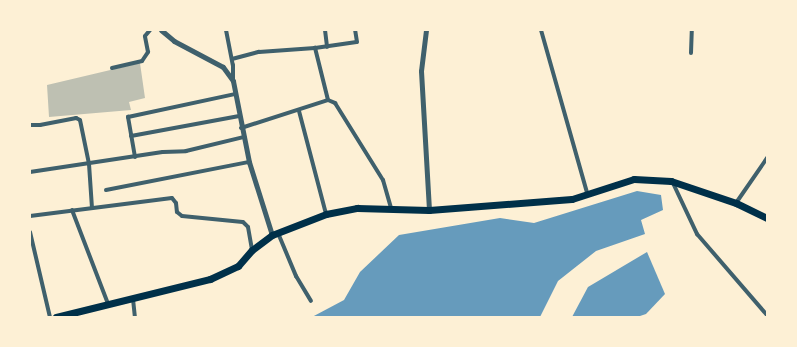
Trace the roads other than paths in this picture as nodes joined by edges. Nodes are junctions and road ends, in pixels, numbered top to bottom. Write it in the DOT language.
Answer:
graph roads {
  1 [pos="150,30"];
  2 [pos="226,30"];
  3 [pos="325,30"];
  4 [pos="355,30"];
  5 [pos="426,30"];
  6 [pos="541,30"];
  7 [pos="692,30"];
  8 [pos="164,31"];
  9 [pos="327,47"];
  10 [pos="315,48"];
  11 [pos="691,53"];
  12 [pos="232,59"];
  13 [pos="112,68"];
  14 [pos="232,81"];
  15 [pos="235,94"];
  16 [pos="328,100"];
  17 [pos="299,111"];
  18 [pos="239,116"];
  19 [pos="30,125"];
  20 [pos="241,128"];
  21 [pos="131,136"];
  22 [pos="244,137"];
  23 [pos="135,157"];
  24 [pos="767,158"];
  25 [pos="249,162"];
  26 [pos="89,164"];
  27 [pos="30,172"];
  28 [pos="671,181"];
  29 [pos="106,190"];
  30 [pos="587,193"];
  31 [pos="736,203"];
  32 [pos="92,208"];
  33 [pos="391,208"];
  34 [pos="72,210"];
  35 [pos="429,210"];
  36 [pos="326,214"];
  37 [pos="30,216"];
  38 [pos="767,218"];
  39 [pos="30,232"];
  40 [pos="275,234"];
  41 [pos="252,250"];
  42 [pos="132,299"];
  43 [pos="311,301"];
  44 [pos="108,304"];
  45 [pos="766,316"];
  46 [pos="50,317"];
  47 [pos="58,317"];
  48 [pos="135,317"];
  1 -- 13 [label="street"];
  2 -- 12 [label="street"];
  3 -- 9 [label="street"];
  4 -- 9 [label="street"];
  5 -- 35 [label="street"];
  6 -- 30 [label="street"];
  7 -- 11 [label="street"];
  8 -- 14 [label="street"];
  9 -- 10 [label="street"];
  10 -- 12 [label="street"];
  10 -- 16 [label="street"];
  12 -- 14 [label="street"];
  14 -- 15 [label="street"];
  15 -- 18 [label="street"];
  15 -- 21 [label="street"];
  16 -- 17 [label="street"];
  16 -- 33 [label="street"];
  17 -- 20 [label="street"];
  17 -- 36 [label="street"];
  18 -- 20 [label="street"];
  18 -- 21 [label="street"];
  19 -- 26 [label="street"];
  20 -- 22 [label="street"];
  21 -- 23 [label="street"];
  22 -- 23 [label="street"];
  22 -- 25 [label="street"];
  23 -- 26 [label="street"];
  24 -- 31 [label="street"];
  25 -- 29 [label="street"];
  25 -- 40 [label="street"];
  26 -- 27 [label="street"];
  26 -- 32 [label="street"];
  28 -- 30 [label="main road"];
  28 -- 31 [label="main road"];
  28 -- 45 [label="street"];
  30 -- 35 [label="main road"];
  31 -- 38 [label="main road"];
  32 -- 34 [label="street"];
  32 -- 41 [label="street"];
  33 -- 35 [label="main road"];
  33 -- 36 [label="main road"];
  34 -- 37 [label="street"];
  34 -- 44 [label="street"];
  36 -- 40 [label="main road"];
  39 -- 46 [label="street"];
  40 -- 41 [label="main road"];
  40 -- 43 [label="street"];
  41 -- 42 [label="main road"];
  42 -- 44 [label="main road"];
  42 -- 48 [label="street"];
  44 -- 47 [label="main road"];
}
